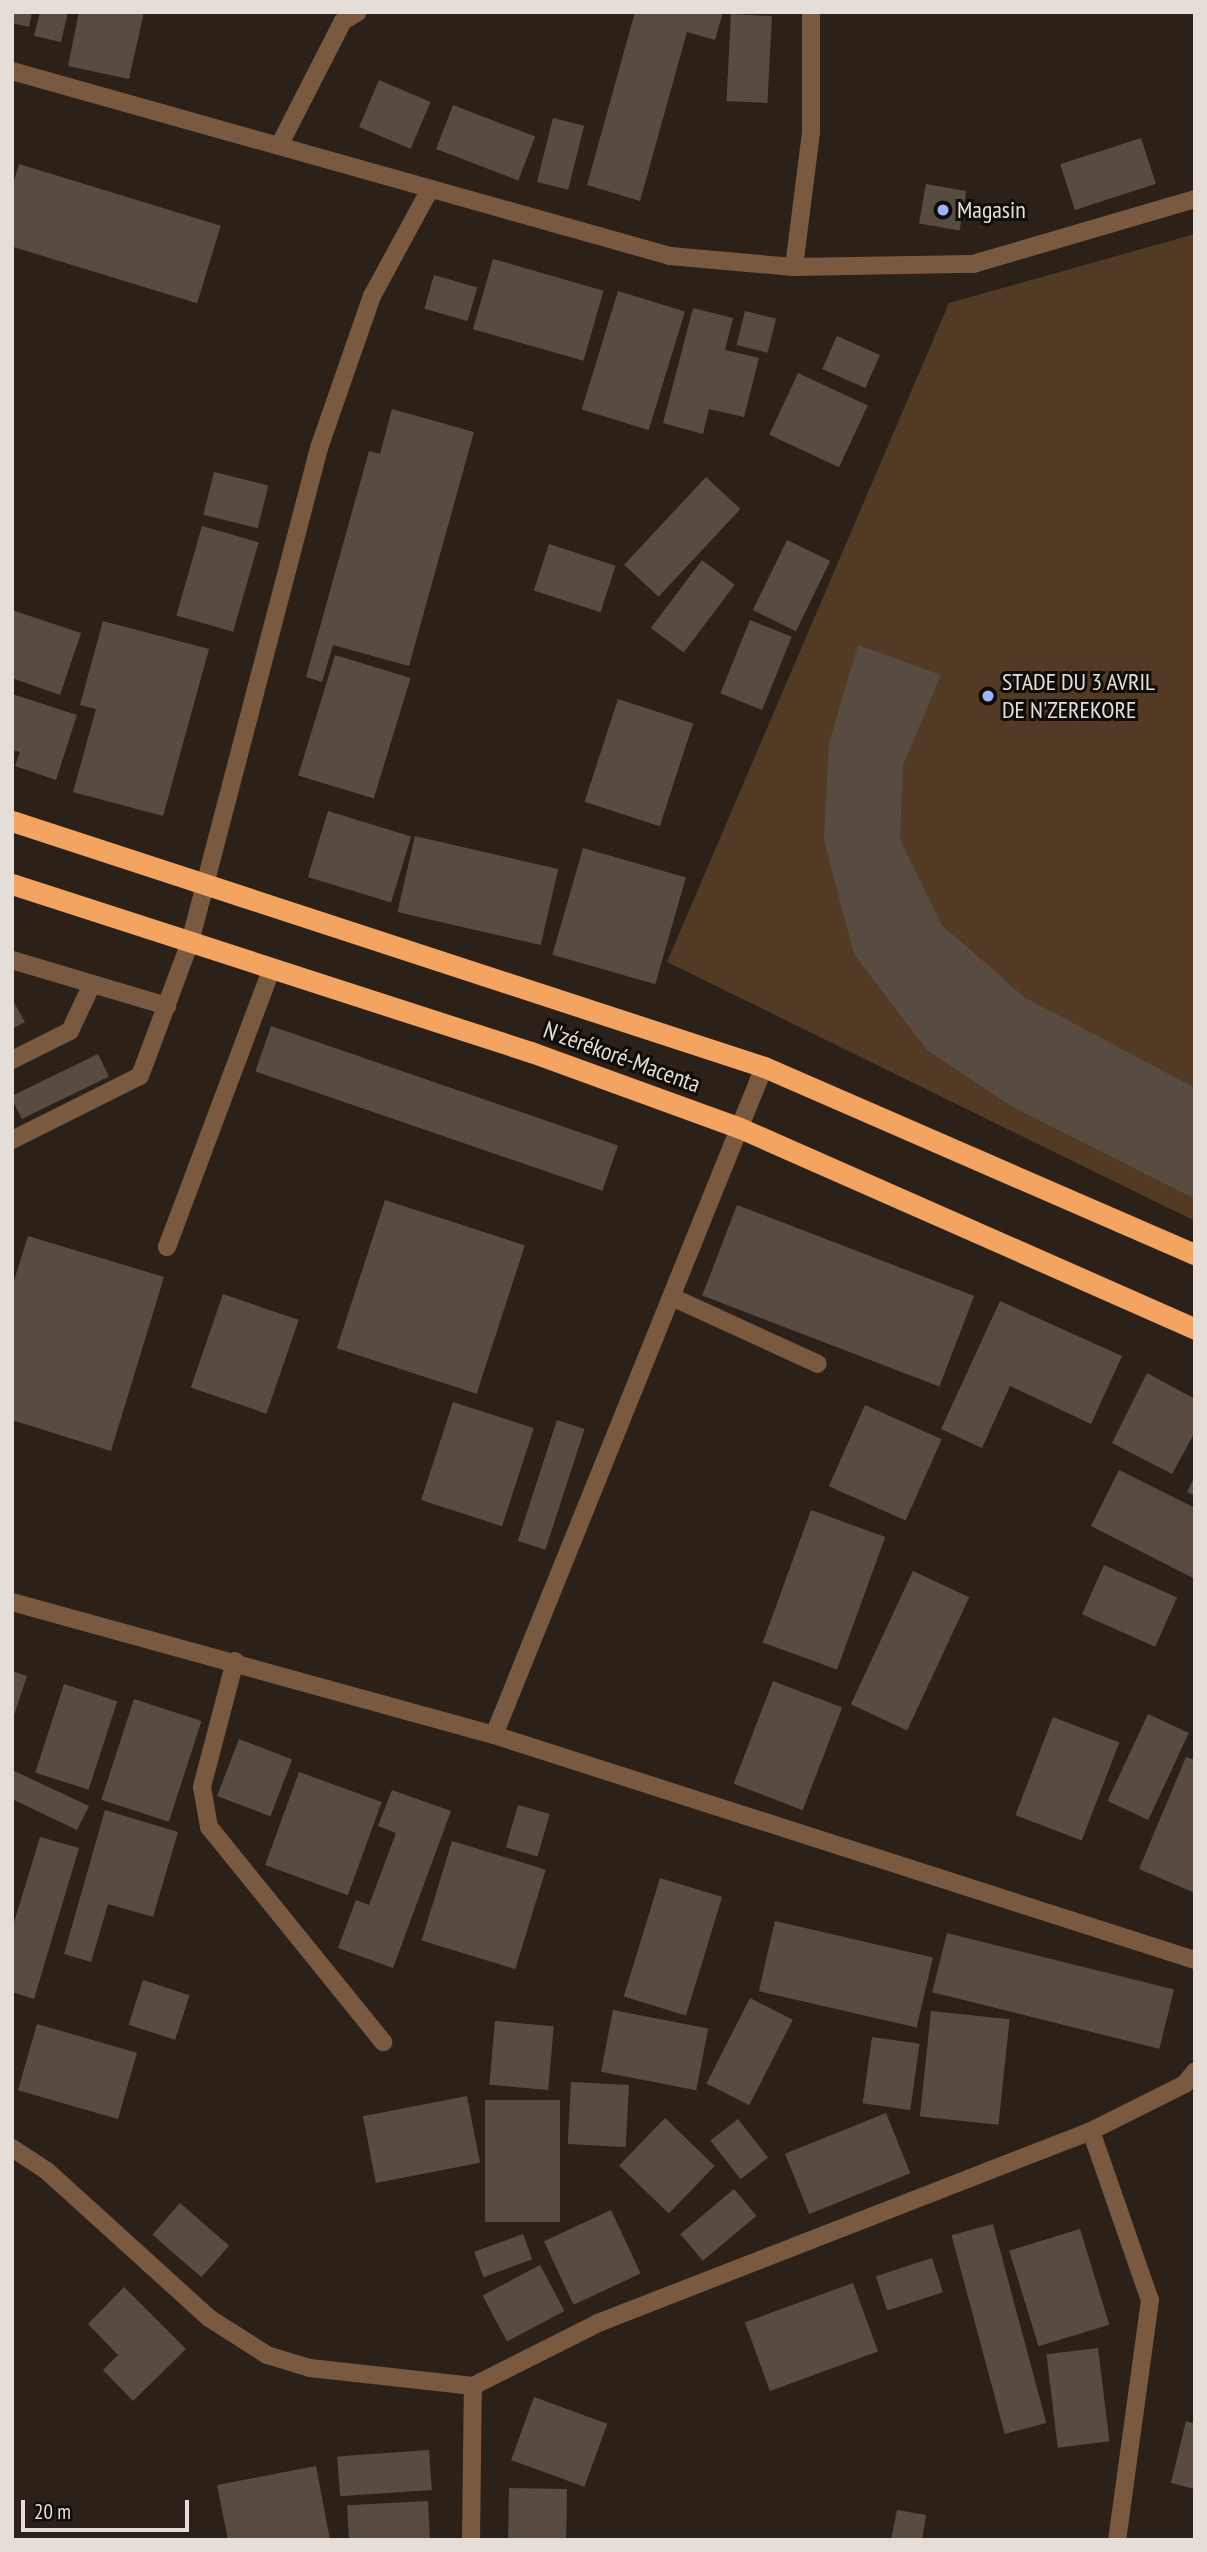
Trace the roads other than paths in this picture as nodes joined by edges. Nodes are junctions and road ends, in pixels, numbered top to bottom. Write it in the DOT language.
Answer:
graph roads {
  1 [pos="358,12"];
  2 [pos="811,12"];
  3 [pos="12,71"];
  4 [pos="279,146"];
  5 [pos="430,189"];
  6 [pos="1195,199"];
  7 [pos="794,267"];
  8 [pos="12,821"];
  9 [pos="12,884"];
  10 [pos="209,884"];
  11 [pos="190,942"];
  12 [pos="12,960"];
  13 [pos="272,968"];
  14 [pos="92,984"];
  15 [pos="167,1006"];
  16 [pos="12,1060"];
  17 [pos="764,1067"];
  18 [pos="740,1128"];
  19 [pos="12,1140"];
  20 [pos="167,1247"];
  21 [pos="1195,1254"];
  22 [pos="674,1297"];
  23 [pos="1195,1329"];
  24 [pos="818,1364"];
  25 [pos="12,1602"];
  26 [pos="235,1661"];
  27 [pos="494,1735"];
  28 [pos="1195,1961"];
  29 [pos="383,2042"];
  30 [pos="1195,2071"];
  31 [pos="1091,2131"];
  32 [pos="12,2148"];
  33 [pos="473,2386"];
  34 [pos="471,2540"];
  35 [pos="1117,2540"];
  1 -- 4 [label="street"];
  2 -- 7 [label="street"];
  3 -- 4 [label="street"];
  4 -- 5 [label="street"];
  5 -- 7 [label="street"];
  5 -- 10 [label="street"];
  6 -- 7 [label="street"];
  8 -- 10 [label="highway"];
  9 -- 11 [label="highway, N'zérékoré-Macenta"];
  10 -- 11 [label="street"];
  10 -- 17 [label="highway"];
  11 -- 13 [label="highway, N'zérékoré-Macenta"];
  11 -- 15 [label="street"];
  12 -- 14 [label="street"];
  13 -- 18 [label="highway, N'zérékoré-Macenta"];
  13 -- 20 [label="street"];
  14 -- 15 [label="street"];
  14 -- 16 [label="street"];
  15 -- 19 [label="street"];
  17 -- 18 [label="street"];
  17 -- 21 [label="highway"];
  18 -- 22 [label="street"];
  18 -- 23 [label="highway, N'zérékoré-Macenta"];
  22 -- 24 [label="street"];
  22 -- 27 [label="street"];
  25 -- 26 [label="street"];
  26 -- 27 [label="street"];
  26 -- 29 [label="street"];
  27 -- 28 [label="street"];
  30 -- 31 [label="street"];
  31 -- 33 [label="street"];
  31 -- 35 [label="street"];
  32 -- 33 [label="street"];
  33 -- 34 [label="street"];
}
